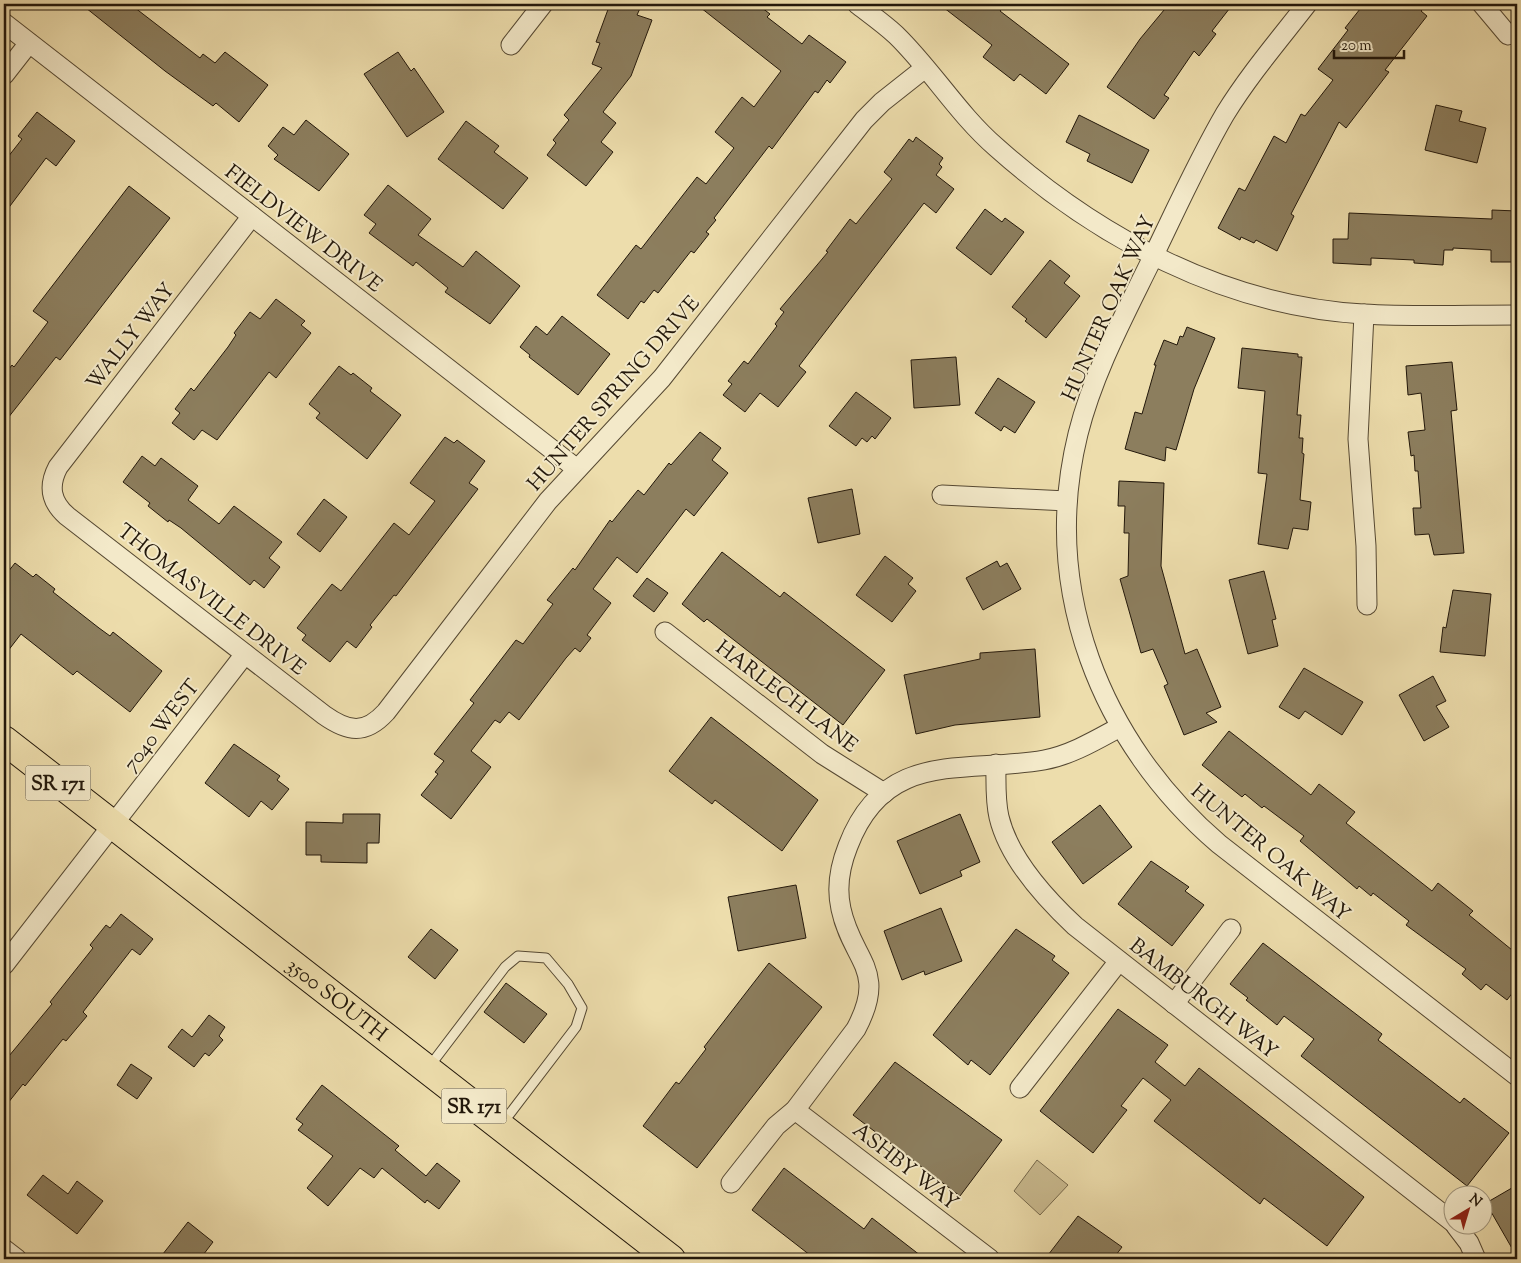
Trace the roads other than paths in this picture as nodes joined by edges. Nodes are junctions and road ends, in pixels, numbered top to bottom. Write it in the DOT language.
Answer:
graph roads {
  1 [pos="543,4"];
  2 [pos="857,4"];
  3 [pos="1307,4"];
  4 [pos="1482,4"];
  5 [pos="4,23"];
  6 [pos="1508,35"];
  7 [pos="29,43"];
  8 [pos="511,44"];
  9 [pos="925,68"];
  10 [pos="4,75"];
  11 [pos="252,216"];
  12 [pos="1154,256"];
  13 [pos="1364,314"];
  14 [pos="1517,315"];
  15 [pos="577,469"];
  16 [pos="52,488"];
  17 [pos="942,495"];
  18 [pos="1067,501"];
  19 [pos="1367,605"];
  20 [pos="665,632"];
  21 [pos="245,654"];
  22 [pos="1120,727"];
  23 [pos="360,729"];
  24 [pos="4,740"];
  25 [pos="996,764"];
  26 [pos="884,793"];
  27 [pos="113,825"];
  28 [pos="1231,929"];
  29 [pos="1119,961"];
  30 [pos="4,965"];
  31 [pos="1174,1004"];
  32 [pos="427,1070"];
  33 [pos="1517,1076"];
  34 [pos="1020,1088"];
  35 [pos="795,1110"];
  36 [pos="501,1127"];
  37 [pos="731,1183"];
  38 [pos="1444,1215"];
  39 [pos="1464,1236"];
  40 [pos="4,1249"];
  41 [pos="17,1259"];
  42 [pos="671,1259"];
  43 [pos="990,1259"];
  44 [pos="1476,1259"];
  1 -- 8 [label="street"];
  2 -- 9 [label="street"];
  3 -- 12 [label="street, HUNTER OAK WAY"];
  4 -- 6 [label="street"];
  5 -- 7 [label="street, FIELDVIEW DRIVE"];
  7 -- 10 [label="street"];
  7 -- 11 [label="street, FIELDVIEW DRIVE"];
  9 -- 12 [label="street"];
  9 -- 15 [label="street, HUNTER SPRING DRIVE"];
  11 -- 15 [label="street, FIELDVIEW DRIVE"];
  11 -- 16 [label="street, WALLY WAY"];
  12 -- 13 [label="street"];
  12 -- 18 [label="street, HUNTER OAK WAY"];
  13 -- 14 [label="street"];
  13 -- 19 [label="street"];
  15 -- 23 [label="street, HUNTER SPRING DRIVE"];
  16 -- 21 [label="street, THOMASVILLE DRIVE"];
  17 -- 18 [label="street"];
  18 -- 22 [label="street, HUNTER OAK WAY"];
  20 -- 26 [label="street, HARLECH LANE"];
  21 -- 23 [label="street, THOMASVILLE DRIVE"];
  21 -- 27 [label="street, 7040 WEST"];
  22 -- 25 [label="street"];
  22 -- 33 [label="street, HUNTER OAK WAY"];
  24 -- 27 [label="main road, 3500 SOUTH / SR 171"];
  25 -- 26 [label="street"];
  25 -- 29 [label="street, BAMBURGH WAY"];
  26 -- 35 [label="street"];
  27 -- 30 [label="street, 7040 WEST"];
  27 -- 32 [label="main road, 3500 SOUTH / SR 171"];
  28 -- 31 [label="street"];
  29 -- 31 [label="street, BAMBURGH WAY"];
  29 -- 34 [label="street"];
  31 -- 38 [label="street, BAMBURGH WAY"];
  32 -- 36 [label="main road, 3500 SOUTH / SR 171"];
  32 -- 36 [label="lane"];
  35 -- 37 [label="street"];
  35 -- 43 [label="street, ASHBY WAY"];
  36 -- 42 [label="main road, 3500 SOUTH / SR 171"];
  39 -- 44 [label="street, BAMBURGH WAY"];
  40 -- 41 [label="street"];
}
